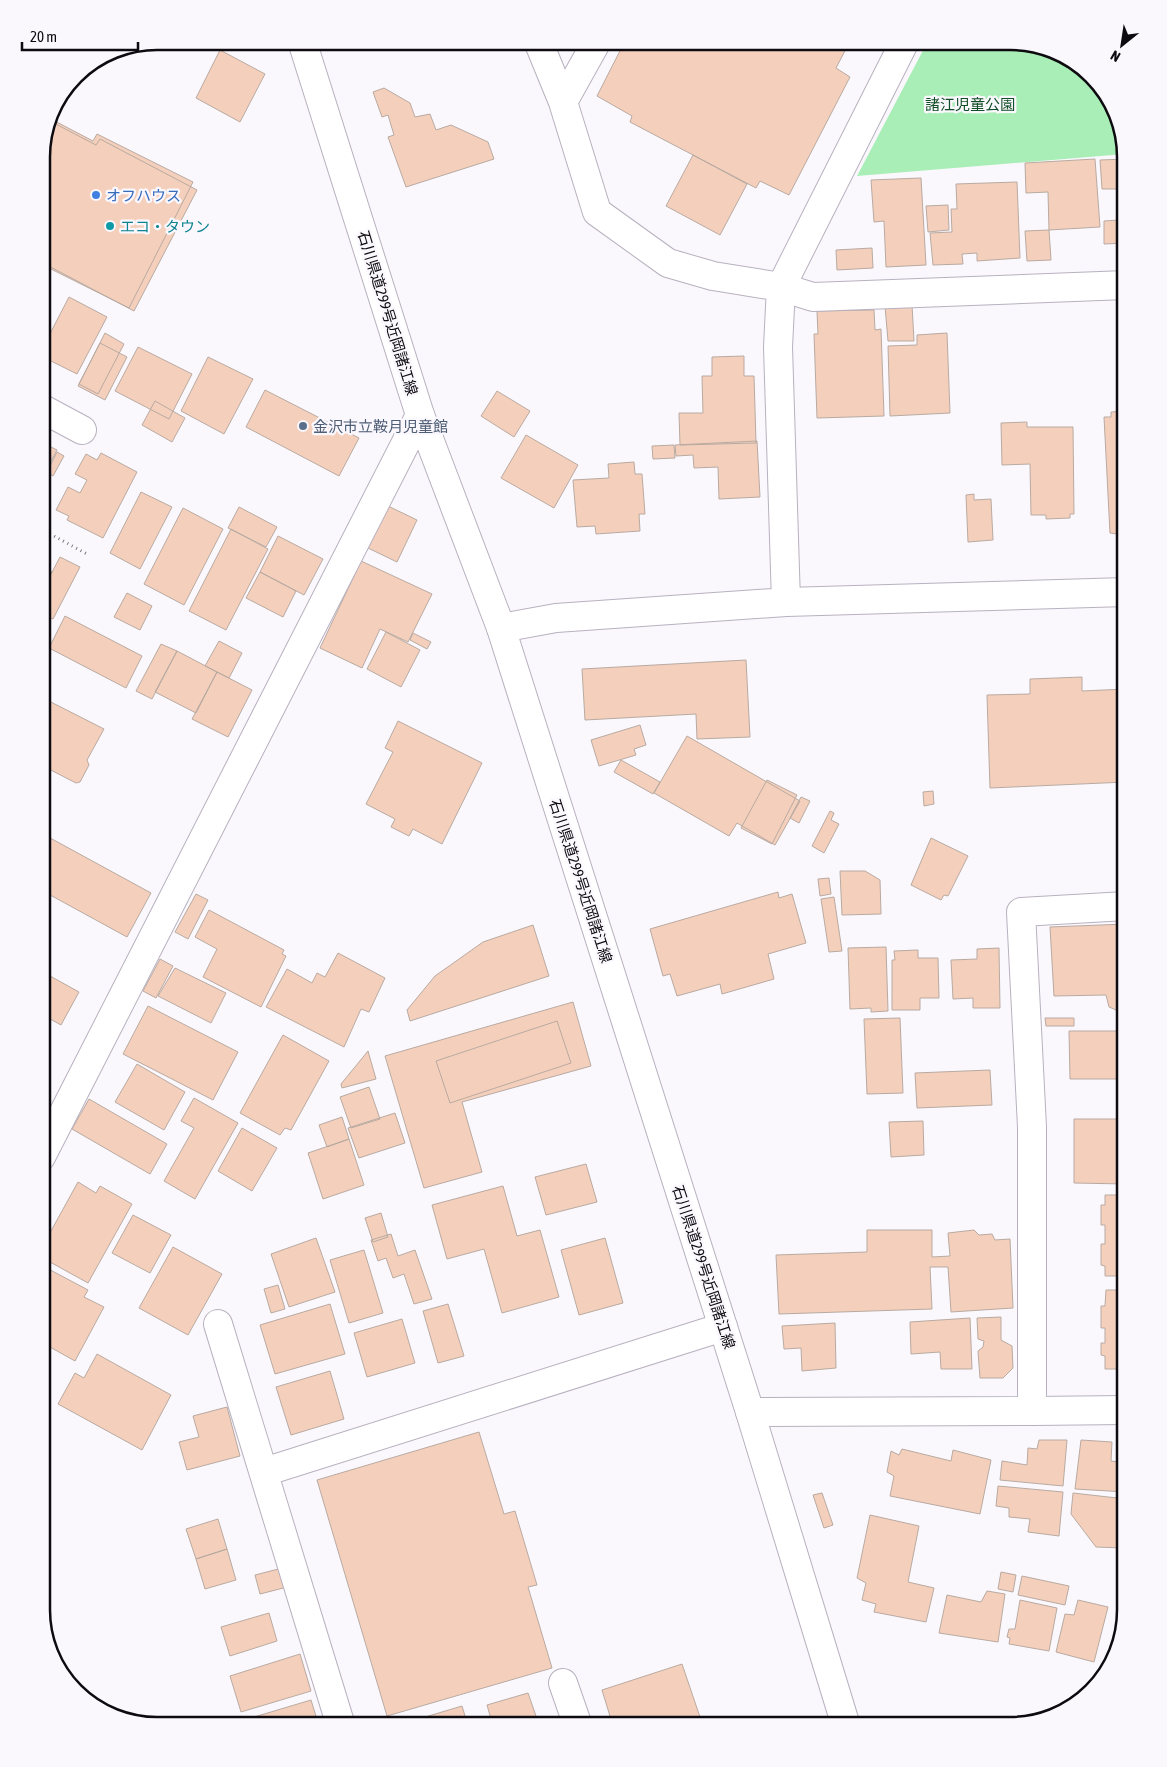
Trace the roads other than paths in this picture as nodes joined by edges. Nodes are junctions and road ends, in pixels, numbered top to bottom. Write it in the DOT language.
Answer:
graph roads {
  1 [pos="308,50"];
  2 [pos="542,50"];
  3 [pos="591,50"];
  4 [pos="902,50"];
  5 [pos="563,102"];
  6 [pos="1117,285"];
  7 [pos="781,287"];
  8 [pos="50,412"];
  9 [pos="420,415"];
  10 [pos="82,430"];
  11 [pos="1117,592"];
  12 [pos="786,602"];
  13 [pos="501,628"];
  14 [pos="1117,907"];
  15 [pos="50,1139"];
  16 [pos="218,1324"];
  17 [pos="723,1327"];
  18 [pos="1117,1410"];
  19 [pos="1032,1411"];
  20 [pos="750,1412"];
  21 [pos="264,1472"];
  22 [pos="563,1683"];
  23 [pos="339,1717"];
  24 [pos="575,1717"];
  25 [pos="843,1717"];
  1 -- 9 [label="street, 石川県道299号近岡諸江線"];
  2 -- 5 [label="street"];
  3 -- 5 [label="street"];
  4 -- 7 [label="street"];
  5 -- 7 [label="street"];
  6 -- 7 [label="street"];
  7 -- 12 [label="street"];
  8 -- 10 [label="street"];
  9 -- 13 [label="street, 石川県道299号近岡諸江線"];
  9 -- 15 [label="street"];
  11 -- 12 [label="street"];
  12 -- 13 [label="street"];
  13 -- 17 [label="street, 石川県道299号近岡諸江線"];
  14 -- 19 [label="street"];
  16 -- 21 [label="street"];
  17 -- 20 [label="street, 石川県道299号近岡諸江線"];
  17 -- 21 [label="street"];
  18 -- 19 [label="street"];
  19 -- 20 [label="street"];
  20 -- 25 [label="street, 石川県道299号近岡諸江線"];
  21 -- 23 [label="street"];
  22 -- 24 [label="street"];
}
